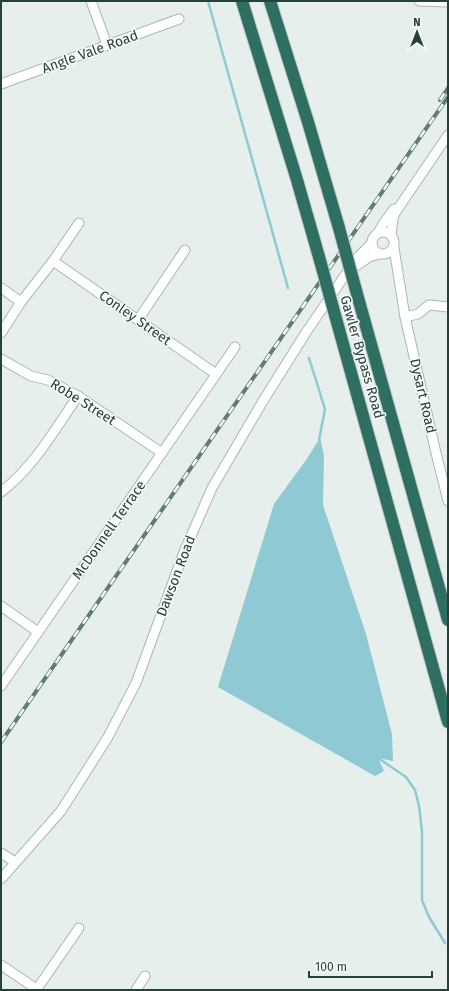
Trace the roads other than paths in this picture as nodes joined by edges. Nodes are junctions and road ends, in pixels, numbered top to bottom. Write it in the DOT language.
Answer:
graph roads {
  1 [pos="91,1"];
  2 [pos="242,1"];
  3 [pos="270,1"];
  4 [pos="419,1"];
  5 [pos="448,2"];
  6 [pos="179,19"];
  7 [pos="107,45"];
  8 [pos="1,84"];
  9 [pos="448,135"];
  10 [pos="414,185"];
  11 [pos="78,223"];
  12 [pos="378,233"];
  13 [pos="391,235"];
  14 [pos="372,243"];
  15 [pos="394,248"];
  16 [pos="185,250"];
  17 [pos="381,254"];
  18 [pos="53,261"];
  19 [pos="350,270"];
  20 [pos="1,288"];
  21 [pos="400,291"];
  22 [pos="21,302"];
  23 [pos="448,307"];
  24 [pos="405,317"];
  25 [pos="138,320"];
  26 [pos="1,333"];
  27 [pos="235,347"];
  28 [pos="1,359"];
  29 [pos="216,374"];
  30 [pos="78,396"];
  31 [pos="162,453"];
  32 [pos="1,492"];
  33 [pos="448,501"];
  34 [pos="1,606"];
  35 [pos="448,620"];
  36 [pos="38,632"];
  37 [pos="1,686"];
  38 [pos="448,722"];
  39 [pos="1,853"];
  40 [pos="15,862"];
  41 [pos="1,879"];
  42 [pos="79,928"];
  43 [pos="1,965"];
  44 [pos="145,976"];
  45 [pos="37,990"];
  46 [pos="136,990"];
  1 -- 7 [label="street"];
  2 -- 38 [label="highway, Gawler Bypass Road, bridge"];
  3 -- 35 [label="highway, Gawler Bypass Road, bridge"];
  4 -- 5 [label="street"];
  6 -- 7 [label="street, Angle Vale Road"];
  7 -- 8 [label="street, Angle Vale Road"];
  9 -- 10 [label="street"];
  10 -- 12 [label="street"];
  10 -- 13 [label="street"];
  11 -- 18 [label="street"];
  12 -- 13 [label="street"];
  12 -- 14 [label="street"];
  13 -- 15 [label="street"];
  14 -- 17 [label="street"];
  14 -- 19 [label="street, Dawson Road"];
  15 -- 17 [label="street"];
  15 -- 21 [label="street, Dysart Road"];
  16 -- 25 [label="street"];
  17 -- 19 [label="street, Dawson Road"];
  17 -- 21 [label="street, Dysart Road"];
  18 -- 22 [label="street"];
  18 -- 25 [label="street, Conley Street"];
  19 -- 40 [label="street, Dawson Road"];
  20 -- 22 [label="street"];
  21 -- 24 [label="street, Dysart Road"];
  22 -- 26 [label="street"];
  23 -- 24 [label="street"];
  24 -- 33 [label="street, Dysart Road"];
  25 -- 29 [label="street, Conley Street"];
  27 -- 29 [label="street, McDonnell Terrace"];
  28 -- 30 [label="street, Robe Street"];
  29 -- 31 [label="street, McDonnell Terrace"];
  30 -- 31 [label="street, Robe Street"];
  30 -- 32 [label="street"];
  31 -- 36 [label="street, McDonnell Terrace"];
  34 -- 36 [label="street"];
  36 -- 37 [label="street, McDonnell Terrace"];
  39 -- 40 [label="street"];
  40 -- 41 [label="street, Dawson Road"];
  42 -- 45 [label="street"];
  43 -- 45 [label="street"];
  44 -- 46 [label="street"];
}
